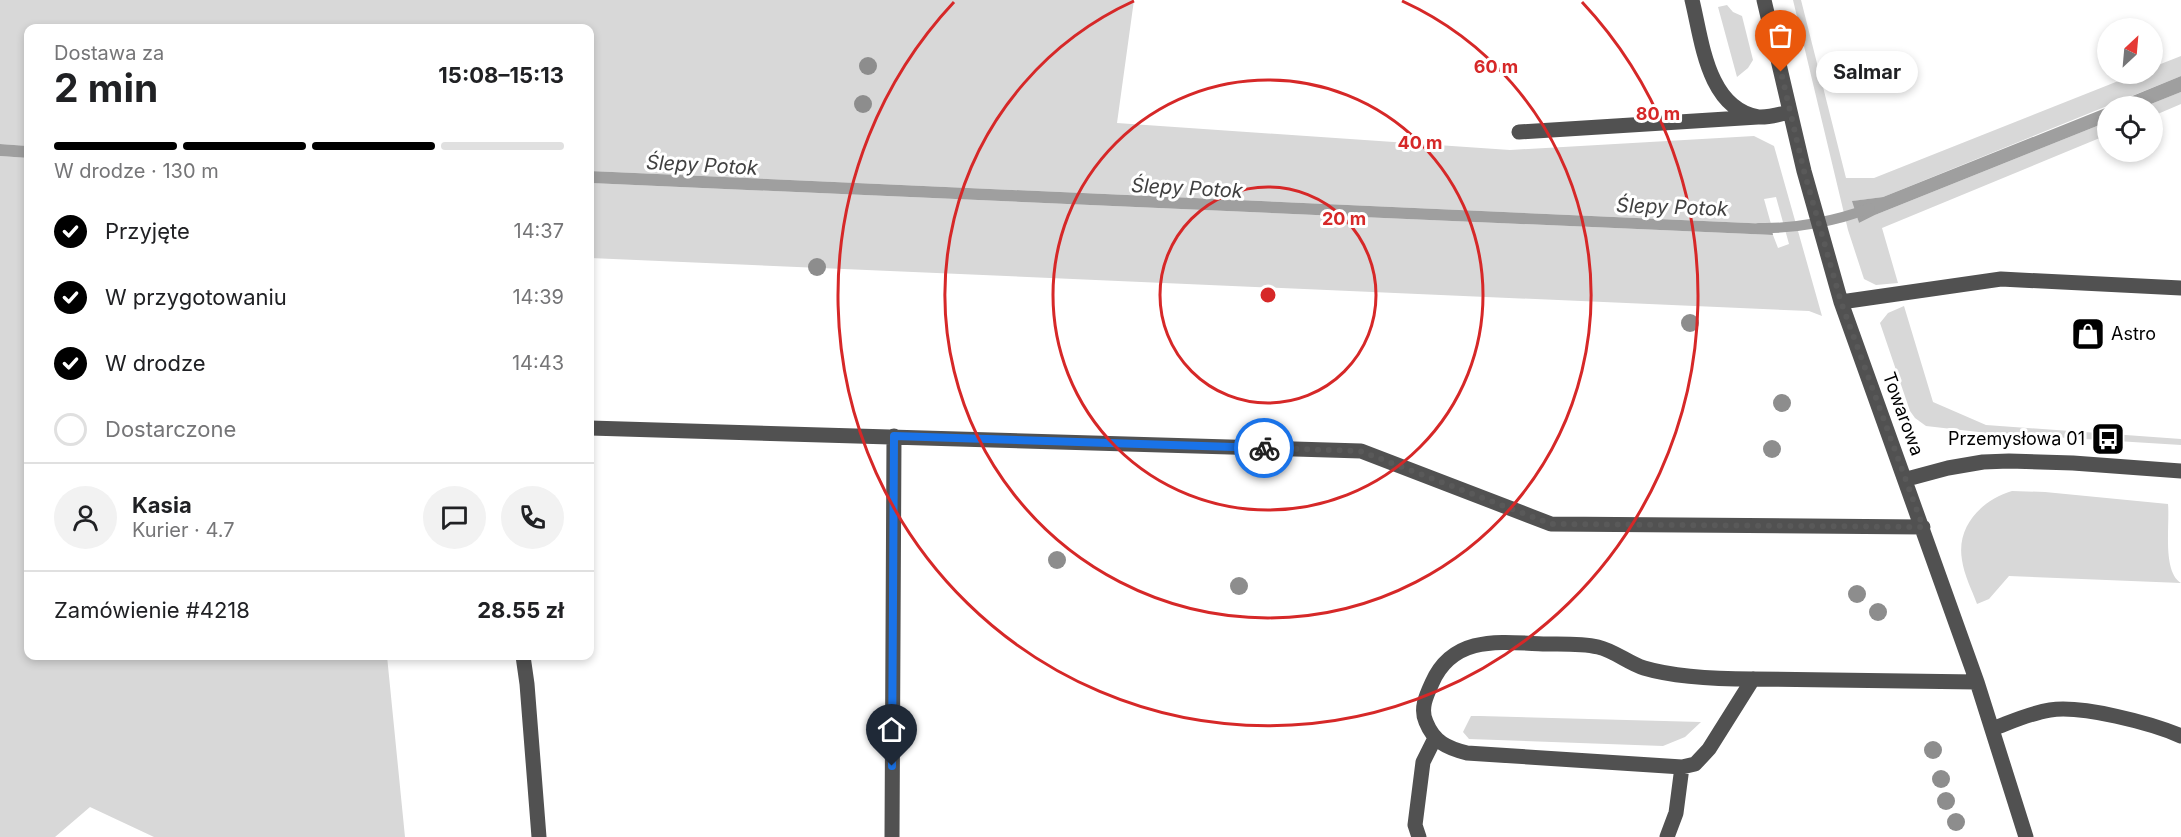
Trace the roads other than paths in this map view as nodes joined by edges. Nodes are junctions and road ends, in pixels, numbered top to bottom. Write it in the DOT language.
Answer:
graph roads {
  1 [pos="1692,0"];
  2 [pos="1764,0"];
  3 [pos="1790,112"];
  4 [pos="1758,117"];
  5 [pos="1519,132"];
  6 [pos="2181,288"];
  7 [pos="1841,302"];
  8 [pos="594,428"];
  9 [pos="894,436"];
  10 [pos="2181,471"];
  11 [pos="1906,479"];
  12 [pos="1923,527"];
  13 [pos="524,660"];
  14 [pos="1753,679"];
  15 [pos="1977,682"];
  16 [pos="1992,729"];
  17 [pos="2181,736"];
  18 [pos="1435,738"];
  19 [pos="1682,767"];
  20 [pos="539,837"];
  21 [pos="891,837"];
  22 [pos="1419,837"];
  23 [pos="1667,837"];
  24 [pos="2026,837"];
  1 -- 4 [label="street"];
  2 -- 3 [label="street, Towarowa"];
  3 -- 4 [label="street"];
  3 -- 7 [label="street, Towarowa"];
  4 -- 5 [label="street"];
  6 -- 7 [label="street"];
  7 -- 11 [label="street, Towarowa"];
  8 -- 9 [label="street"];
  9 -- 12 [label="street"];
  9 -- 21 [label="street"];
  10 -- 11 [label="street"];
  11 -- 12 [label="street, Towarowa"];
  12 -- 15 [label="street, Towarowa"];
  13 -- 20 [label="street"];
  14 -- 15 [label="street"];
  14 -- 18 [label="street"];
  14 -- 19 [label="street"];
  15 -- 16 [label="street, Towarowa"];
  16 -- 17 [label="street"];
  16 -- 24 [label="street, Towarowa"];
  18 -- 19 [label="street"];
  18 -- 22 [label="street"];
  19 -- 23 [label="street"];
}
